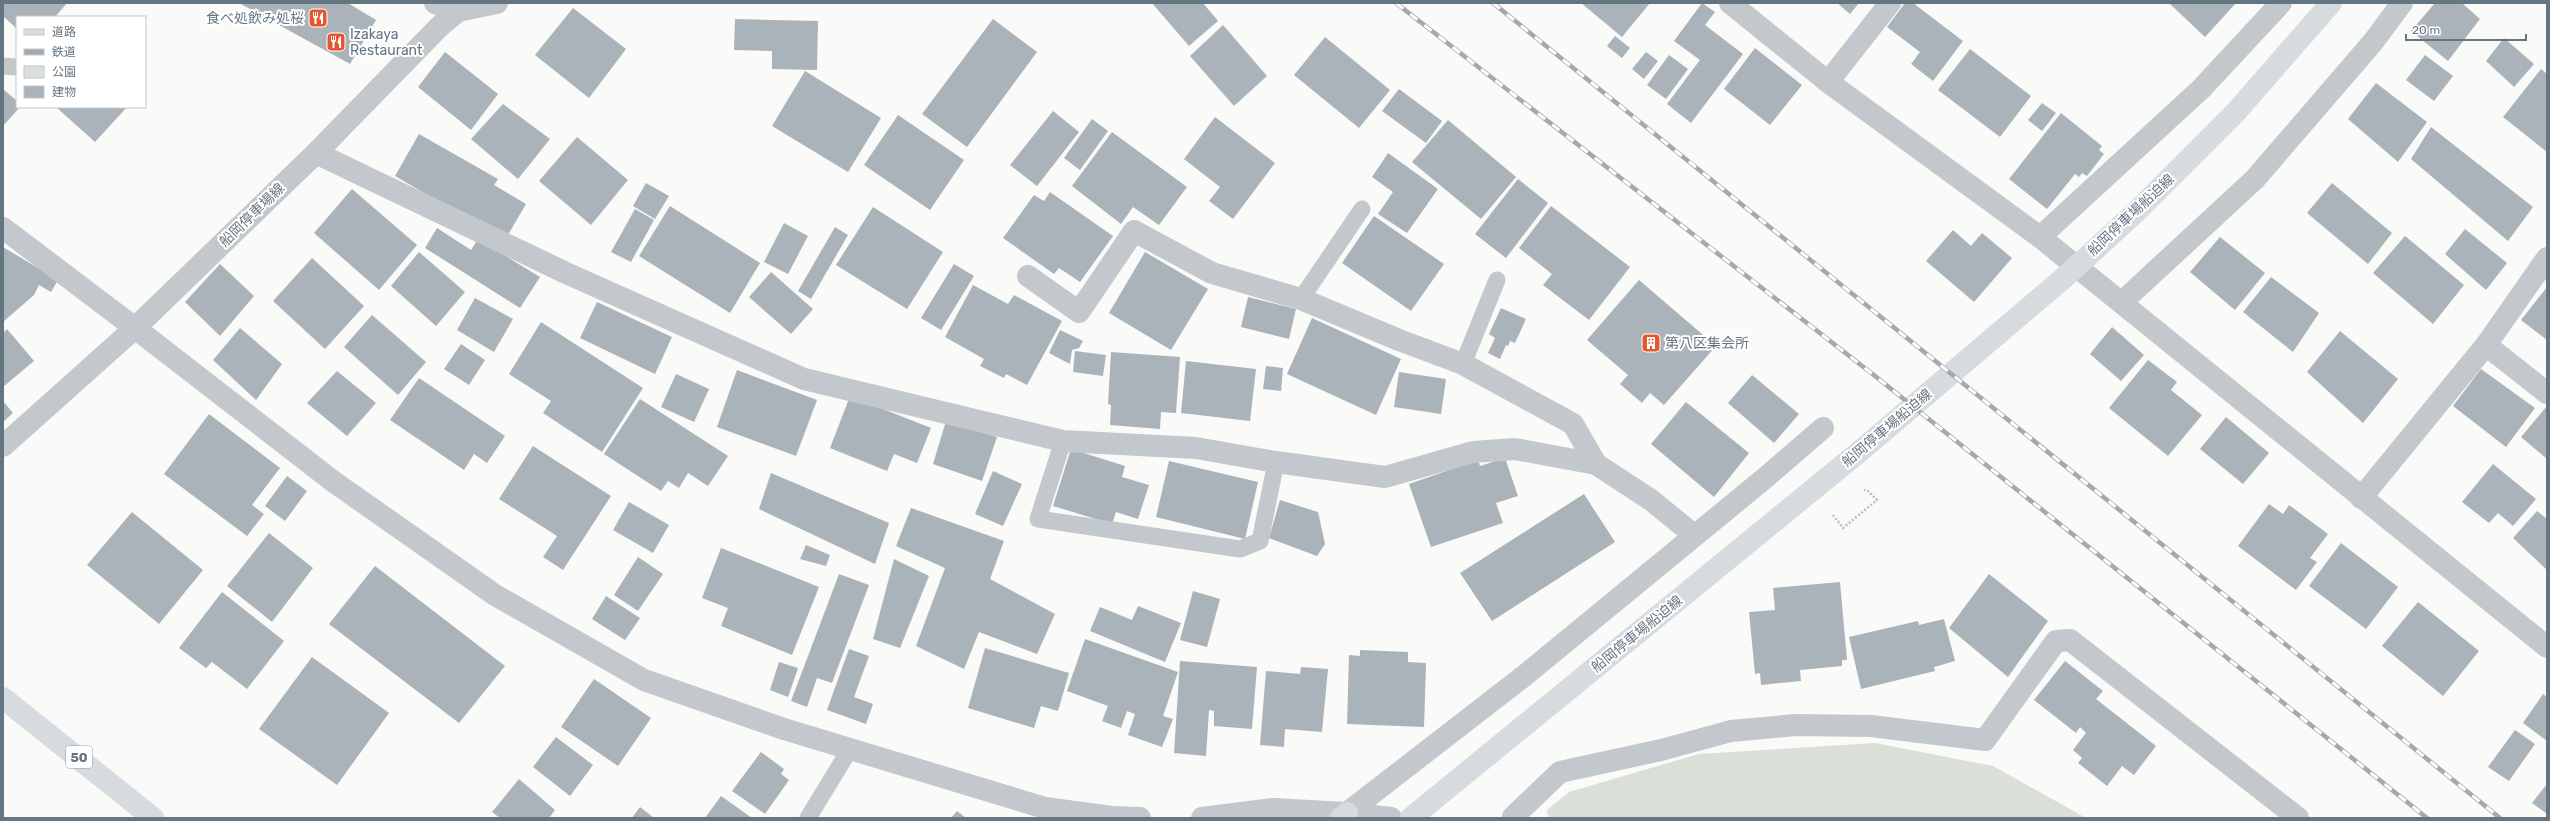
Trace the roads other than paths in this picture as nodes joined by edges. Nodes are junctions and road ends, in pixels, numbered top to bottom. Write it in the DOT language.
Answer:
graph roads {
  1 [pos="435,3"];
  2 [pos="496,3"];
  3 [pos="1730,3"];
  4 [pos="1890,3"];
  5 [pos="2281,3"];
  6 [pos="2331,3"];
  7 [pos="2402,3"];
  8 [pos="457,7"];
  9 [pos="1828,82"];
  10 [pos="316,153"];
  11 [pos="1362,210"];
  12 [pos="3,228"];
  13 [pos="2040,237"];
  14 [pos="2547,258"];
  15 [pos="1028,276"];
  16 [pos="1497,280"];
  17 [pos="1301,299"];
  18 [pos="2122,302"];
  19 [pos="135,328"];
  20 [pos="2486,345"];
  21 [pos="1463,364"];
  22 [pos="2547,393"];
  23 [pos="1823,428"];
  24 [pos="1063,440"];
  25 [pos="3,446"];
  26 [pos="1276,462"];
  27 [pos="1596,464"];
  28 [pos="2361,498"];
  29 [pos="1694,535"];
  30 [pos="2547,647"];
  31 [pos="3,698"];
  32 [pos="850,749"];
  33 [pos="1076,815"];
  34 [pos="1344,815"];
  35 [pos="154,818"];
  36 [pos="808,818"];
  37 [pos="1140,818"];
  38 [pos="1202,818"];
  39 [pos="1391,818"];
  40 [pos="1411,818"];
  41 [pos="1512,818"];
  42 [pos="2298,818"];
  1 -- 8 [label="street"];
  2 -- 8 [label="street, 船岡停車場線"];
  3 -- 9 [label="street"];
  4 -- 9 [label="street"];
  5 -- 13 [label="street"];
  6 -- 40 [label="main road, 船岡停車場船迫線"];
  7 -- 18 [label="street"];
  8 -- 10 [label="street, 船岡停車場線"];
  9 -- 13 [label="street"];
  10 -- 19 [label="street, 船岡停車場線"];
  10 -- 24 [label="street"];
  11 -- 17 [label="lane"];
  12 -- 19 [label="street"];
  13 -- 18 [label="street"];
  14 -- 20 [label="street"];
  15 -- 17 [label="street"];
  16 -- 21 [label="lane"];
  17 -- 21 [label="street"];
  18 -- 28 [label="street"];
  19 -- 25 [label="street, 船岡停車場線"];
  19 -- 32 [label="street"];
  20 -- 22 [label="street"];
  20 -- 28 [label="street"];
  21 -- 27 [label="street"];
  23 -- 29 [label="street"];
  24 -- 26 [label="street"];
  24 -- 26 [label="lane"];
  26 -- 27 [label="street"];
  27 -- 29 [label="street"];
  28 -- 30 [label="street"];
  29 -- 34 [label="street"];
  31 -- 35 [label="main road, 50"];
  32 -- 33 [label="street"];
  32 -- 36 [label="lane"];
  33 -- 37 [label="street"];
  34 -- 38 [label="street"];
  34 -- 39 [label="street"];
  41 -- 42 [label="street"];
}
